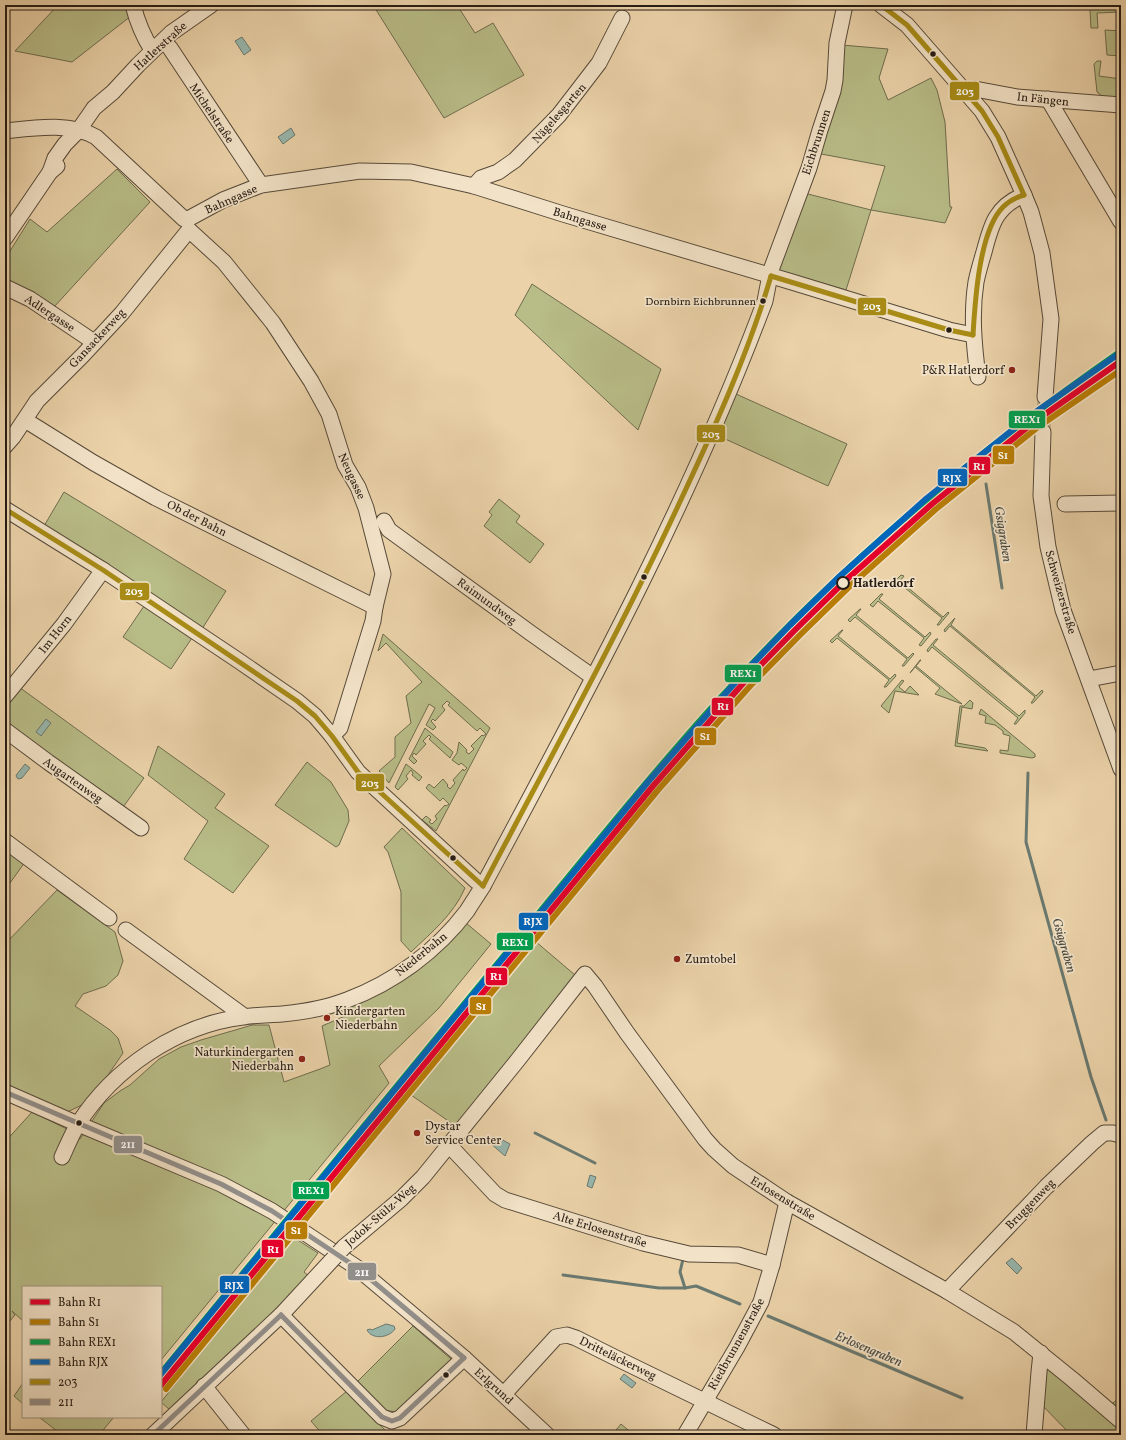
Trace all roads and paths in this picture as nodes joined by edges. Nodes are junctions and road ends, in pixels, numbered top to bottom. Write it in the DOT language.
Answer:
graph roads {
  1 [pos="133,5"];
  2 [pos="211,5"];
  3 [pos="845,5"];
  4 [pos="881,5"];
  5 [pos="622,18"];
  6 [pos="158,45"];
  7 [pos="967,93"];
  8 [pos="1048,99"];
  9 [pos="1121,105"];
  10 [pos="5,131"];
  11 [pos="80,131"];
  12 [pos="261,185"];
  13 [pos="474,186"];
  14 [pos="1024,194"];
  15 [pos="1121,222"];
  16 [pos="188,225"];
  17 [pos="5,238"];
  18 [pos="771,276"];
  19 [pos="5,287"];
  20 [pos="973,335"];
  21 [pos="94,342"];
  22 [pos="978,377"];
  23 [pos="1045,397"];
  24 [pos="25,420"];
  25 [pos="1043,432"];
  26 [pos="5,446"];
  27 [pos="1121,503"];
  28 [pos="1065,504"];
  29 [pos="5,509"];
  30 [pos="384,521"];
  31 [pos="103,570"];
  32 [pos="375,607"];
  33 [pos="1121,673"];
  34 [pos="594,677"];
  35 [pos="1089,679"];
  36 [pos="5,696"];
  37 [pos="5,730"];
  38 [pos="332,736"];
  39 [pos="1121,768"];
  40 [pos="141,828"];
  41 [pos="5,841"];
  42 [pos="483,886"];
  43 [pos="110,918"];
  44 [pos="126,930"];
  45 [pos="585,974"];
  46 [pos="244,1016"];
  47 [pos="5,1092"];
  48 [pos="78,1124"];
  49 [pos="1121,1134"];
  50 [pos="449,1145"];
  51 [pos="62,1156"];
  52 [pos="787,1202"];
  53 [pos="772,1265"];
  54 [pos="947,1291"];
  55 [pos="281,1315"];
  56 [pos="1041,1353"];
  57 [pos="464,1358"];
  58 [pos="204,1386"];
  59 [pos="504,1394"];
  60 [pos="705,1401"];
  61 [pos="1121,1421"];
  62 [pos="153,1435"];
  63 [pos="243,1435"];
  64 [pos="547,1435"];
  65 [pos="685,1435"];
  66 [pos="774,1435"];
  67 [pos="1034,1435"];
  1 -- 6 [label="street, Michelstraße"];
  2 -- 6 [label="street, Hatlerstraße"];
  3 -- 18 [label="street, Eichbrunnen"];
  4 -- 7 [label="street"];
  5 -- 13 [label="street, Nägelesgarten"];
  6 -- 11 [label="street, Hatlerstraße"];
  6 -- 12 [label="street, Michelstraße"];
  7 -- 8 [label="street, In Fängen"];
  7 -- 14 [label="street"];
  8 -- 9 [label="street, In Fängen"];
  8 -- 15 [label="street"];
  10 -- 11 [label="street"];
  11 -- 16 [label="street"];
  11 -- 17 [label="street, Hatlerstraße"];
  12 -- 13 [label="street, Bahngasse"];
  12 -- 16 [label="street, Bahngasse"];
  13 -- 18 [label="street, Bahngasse"];
  14 -- 20 [label="street"];
  14 -- 23 [label="street"];
  16 -- 21 [label="street, Gansackerweg"];
  16 -- 32 [label="street, Neugasse"];
  18 -- 20 [label="street, Bahngasse"];
  18 -- 34 [label="street, Niederbahn"];
  19 -- 21 [label="street, Adlergasse"];
  20 -- 22 [label="street"];
  21 -- 24 [label="street, Gansackerweg"];
  24 -- 26 [label="street, Gansackerweg"];
  24 -- 32 [label="street, Ob der Bahn"];
  25 -- 35 [label="street, Schweizerstraße"];
  27 -- 28 [label="street"];
  29 -- 31 [label="street"];
  30 -- 34 [label="street, Raimundweg"];
  31 -- 36 [label="street, Im Horn"];
  31 -- 38 [label="street"];
  32 -- 38 [label="street, Neugasse"];
  33 -- 35 [label="street"];
  34 -- 42 [label="street, Niederbahn"];
  35 -- 39 [label="street, Schweizerstraße"];
  37 -- 40 [label="street, Augartenweg"];
  38 -- 42 [label="street"];
  41 -- 43 [label="street"];
  42 -- 46 [label="street, Niederbahn"];
  44 -- 46 [label="street"];
  45 -- 50 [label="street, Jodok-Stülz-Weg"];
  45 -- 52 [label="street, Erlosenstraße"];
  46 -- 48 [label="street, Niederbahn"];
  47 -- 48 [label="street, Erlgrund"];
  48 -- 51 [label="street, Niederbahn"];
  48 -- 57 [label="street, Erlgrund"];
  49 -- 54 [label="street, Bruggenweg"];
  50 -- 53 [label="street, Alte Erlosenstraße"];
  50 -- 55 [label="street, Jodok-Stülz-Weg, bridge"];
  52 -- 53 [label="street, Riedbrunnenstraße"];
  52 -- 54 [label="street, Erlosenstraße"];
  53 -- 60 [label="street, Riedbrunnenstraße"];
  54 -- 56 [label="street, Erlosenstraße"];
  55 -- 57 [label="street"];
  55 -- 58 [label="street, Jodok-Stülz-Weg"];
  56 -- 61 [label="street, Erlosenstraße"];
  56 -- 67 [label="street"];
  57 -- 59 [label="street, Erlgrund"];
  58 -- 62 [label="street, Jodok-Stülz-Weg"];
  58 -- 63 [label="street"];
  59 -- 60 [label="street, Dritteläckerweg"];
  59 -- 64 [label="street, Erlgrund"];
  60 -- 65 [label="street, Riedbrunnenstraße"];
  60 -- 66 [label="street, Dritteläckerweg"];
}
